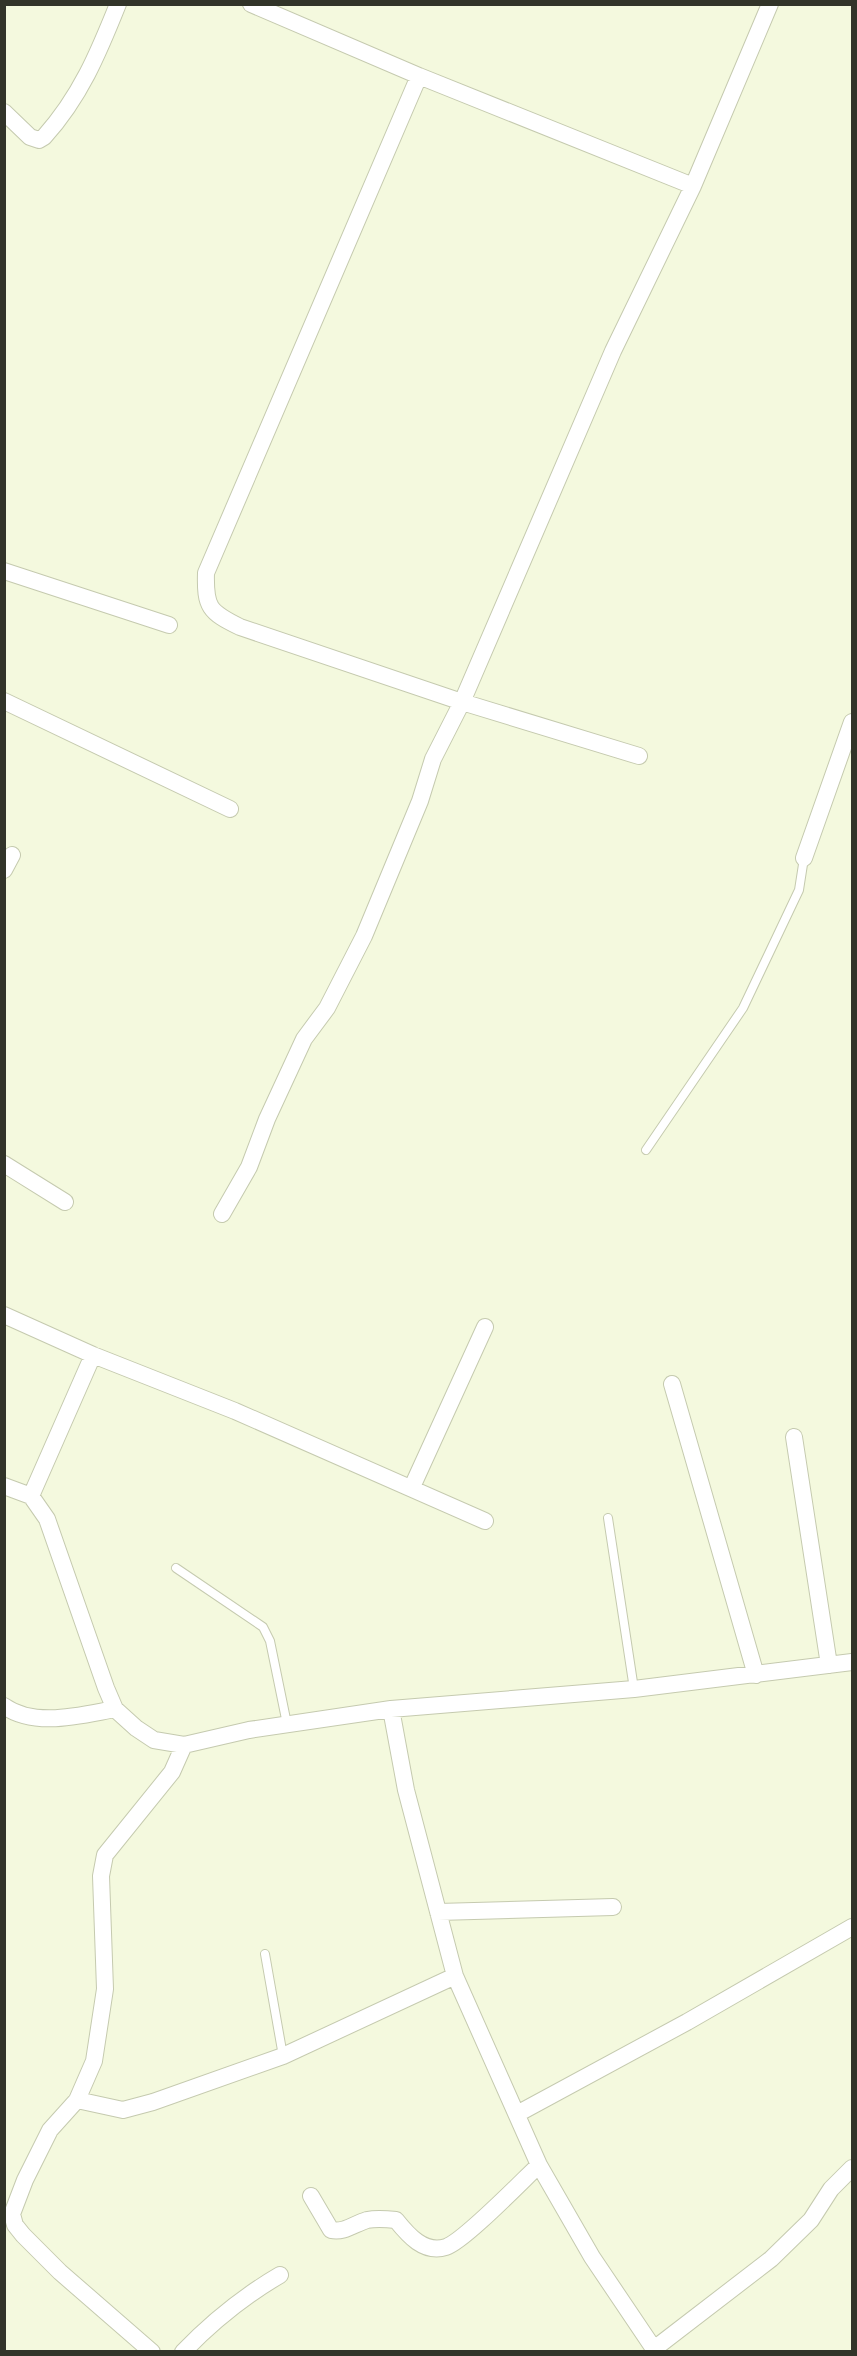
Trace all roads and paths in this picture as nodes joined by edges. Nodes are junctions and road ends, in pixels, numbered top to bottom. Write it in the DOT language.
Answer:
graph roads {
  1 [pos="118,4"];
  2 [pos="251,4"];
  3 [pos="770,4"];
  4 [pos="419,76"];
  5 [pos="4,112"];
  6 [pos="693,186"];
  7 [pos="4,571"];
  8 [pos="169,625"];
  9 [pos="4,701"];
  10 [pos="462,702"];
  11 [pos="852,722"];
  12 [pos="639,756"];
  13 [pos="230,809"];
  14 [pos="804,858"];
  15 [pos="646,1150"];
  16 [pos="4,1164"];
  17 [pos="64,1202"];
  18 [pos="222,1214"];
  19 [pos="4,1315"];
  20 [pos="484,1327"];
  21 [pos="93,1355"];
  22 [pos="672,1384"];
  23 [pos="794,1437"];
  24 [pos="4,1486"];
  25 [pos="412,1488"];
  26 [pos="31,1496"];
  27 [pos="608,1518"];
  28 [pos="484,1521"];
  29 [pos="176,1568"];
  30 [pos="852,1662"];
  31 [pos="830,1665"];
  32 [pos="756,1675"];
  33 [pos="634,1689"];
  34 [pos="4,1706"];
  35 [pos="115,1709"];
  36 [pos="391,1709"];
  37 [pos="287,1724"];
  38 [pos="184,1745"];
  39 [pos="612,1907"];
  40 [pos="438,1912"];
  41 [pos="852,1927"];
  42 [pos="265,1954"];
  43 [pos="455,1976"];
  44 [pos="283,2055"];
  45 [pos="77,2100"];
  46 [pos="517,2114"];
  47 [pos="539,2165"];
  48 [pos="852,2168"];
  49 [pos="311,2196"];
  50 [pos="280,2275"];
  51 [pos="655,2350"];
  52 [pos="152,2352"];
  53 [pos="183,2352"];
  1 -- 5 [label="street"];
  2 -- 4 [label="street"];
  3 -- 6 [label="street"];
  4 -- 6 [label="street"];
  4 -- 10 [label="street"];
  6 -- 10 [label="street"];
  7 -- 8 [label="street"];
  9 -- 13 [label="street"];
  10 -- 12 [label="street"];
  10 -- 18 [label="street"];
  11 -- 14 [label="street"];
  14 -- 15 [label="lane"];
  16 -- 17 [label="street"];
  19 -- 21 [label="street"];
  20 -- 25 [label="street"];
  21 -- 25 [label="street"];
  21 -- 26 [label="street"];
  22 -- 32 [label="street"];
  23 -- 31 [label="street"];
  24 -- 26 [label="street"];
  25 -- 28 [label="street"];
  26 -- 35 [label="street"];
  27 -- 33 [label="lane"];
  29 -- 37 [label="lane"];
  30 -- 31 [label="street"];
  31 -- 32 [label="street"];
  32 -- 33 [label="street"];
  33 -- 36 [label="street"];
  34 -- 35 [label="street"];
  35 -- 38 [label="street"];
  36 -- 37 [label="street"];
  36 -- 40 [label="street"];
  37 -- 38 [label="street"];
  38 -- 45 [label="street"];
  39 -- 40 [label="street"];
  40 -- 43 [label="street"];
  41 -- 46 [label="street"];
  42 -- 44 [label="lane"];
  43 -- 44 [label="street"];
  43 -- 46 [label="street"];
  44 -- 45 [label="street"];
  45 -- 52 [label="street"];
  46 -- 47 [label="street"];
  47 -- 49 [label="street"];
  47 -- 51 [label="street"];
  48 -- 51 [label="street"];
  50 -- 53 [label="street"];
}
